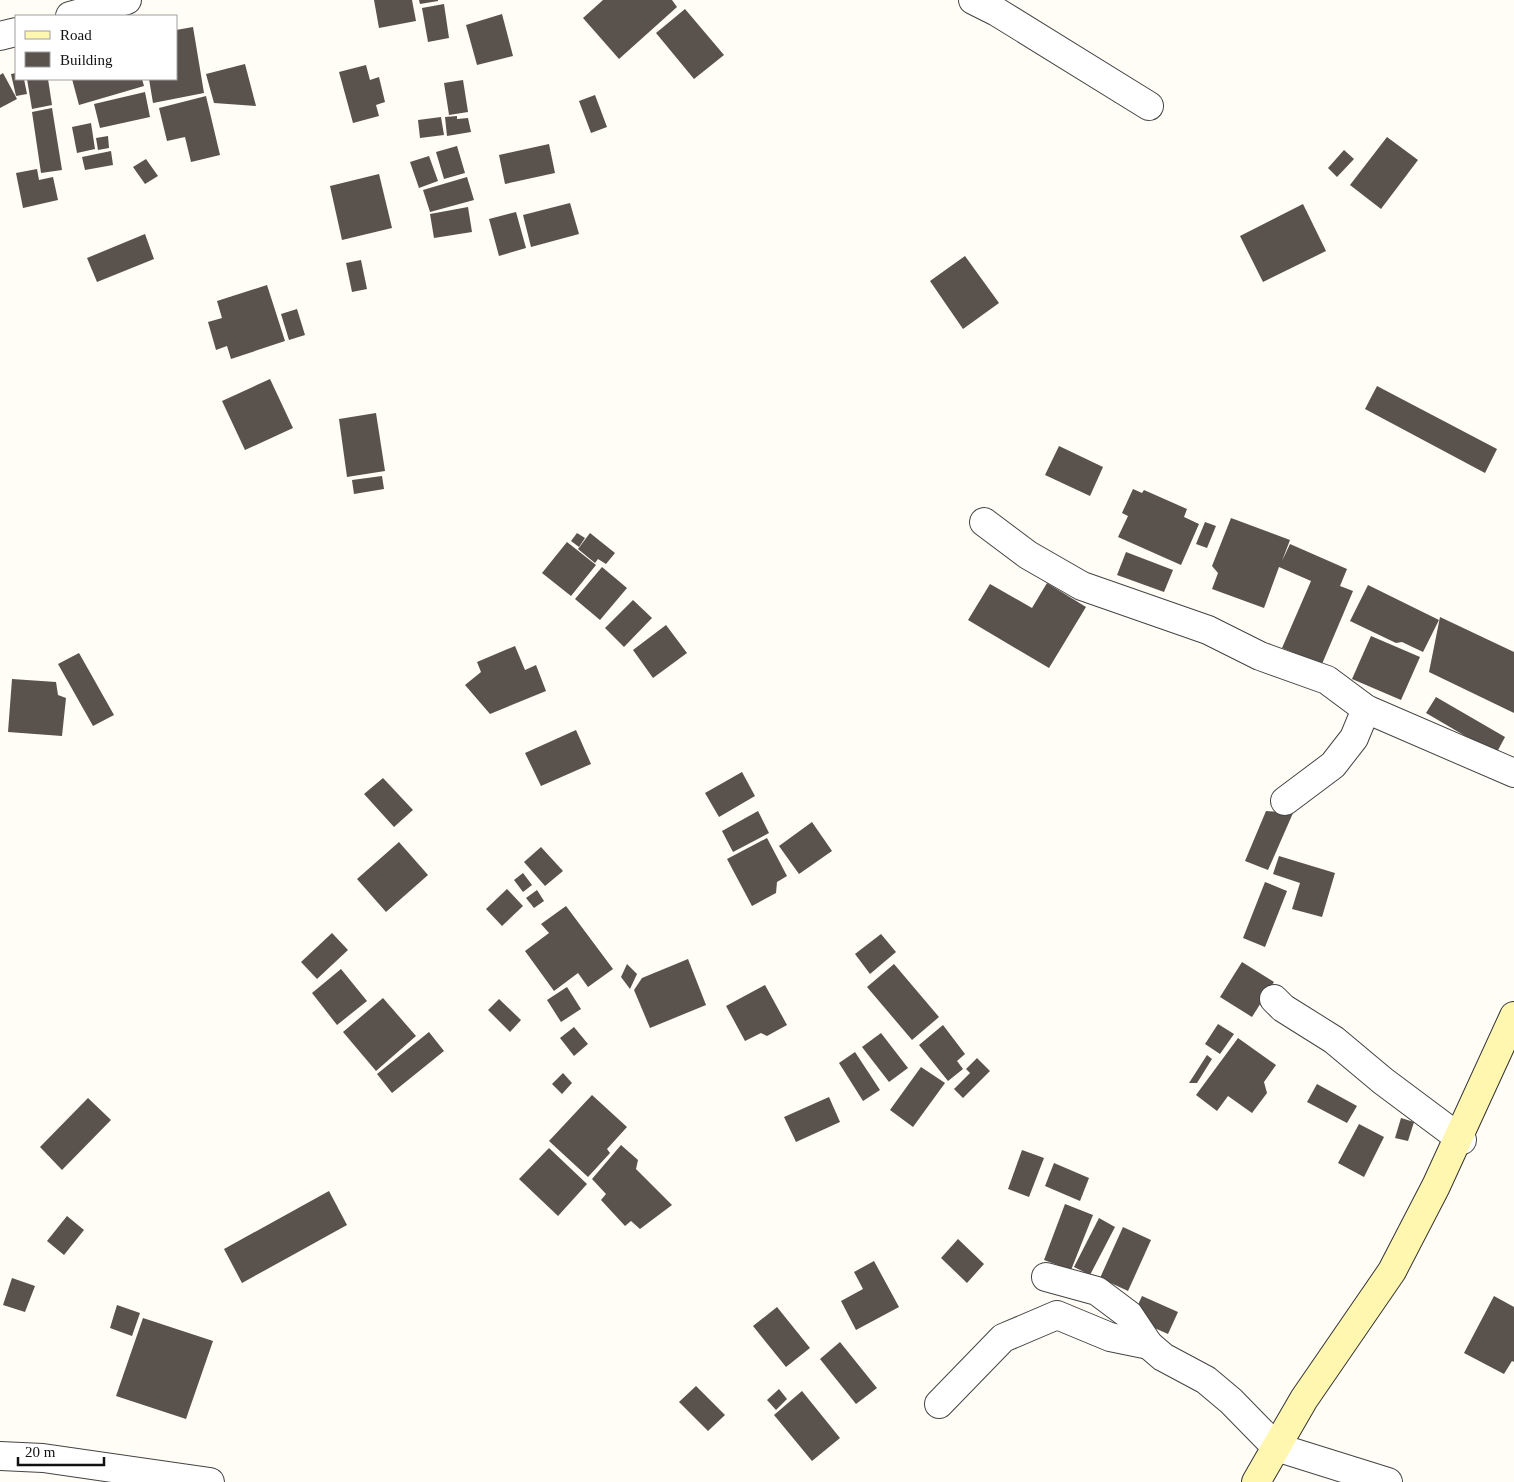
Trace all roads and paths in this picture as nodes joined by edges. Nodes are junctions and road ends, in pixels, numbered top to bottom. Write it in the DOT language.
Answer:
graph roads {
  1 [pos="127,0"];
  2 [pos="973,0"];
  3 [pos="74,15"];
  4 [pos="15,32"];
  5 [pos="0,36"];
  6 [pos="1149,106"];
  7 [pos="984,522"];
  8 [pos="1366,709"];
  9 [pos="1514,774"];
  10 [pos="1286,801"];
  11 [pos="1274,999"];
  12 [pos="1514,1016"];
  13 [pos="1460,1139"];
  14 [pos="1046,1278"];
  15 [pos="1149,1345"];
  16 [pos="939,1404"];
  17 [pos="1276,1447"];
  18 [pos="0,1456"];
  19 [pos="210,1482"];
  20 [pos="1256,1482"];
  21 [pos="1388,1482"];
  1 -- 3 [label="street"];
  2 -- 6 [label="street"];
  4 -- 5 [label="street"];
  7 -- 8 [label="street"];
  8 -- 9 [label="street"];
  8 -- 10 [label="street"];
  11 -- 13 [label="street"];
  12 -- 13 [label="street"];
  13 -- 17 [label="street"];
  14 -- 15 [label="street"];
  15 -- 16 [label="street"];
  15 -- 17 [label="street"];
  17 -- 20 [label="street"];
  17 -- 21 [label="street"];
  18 -- 19 [label="street"];
}
